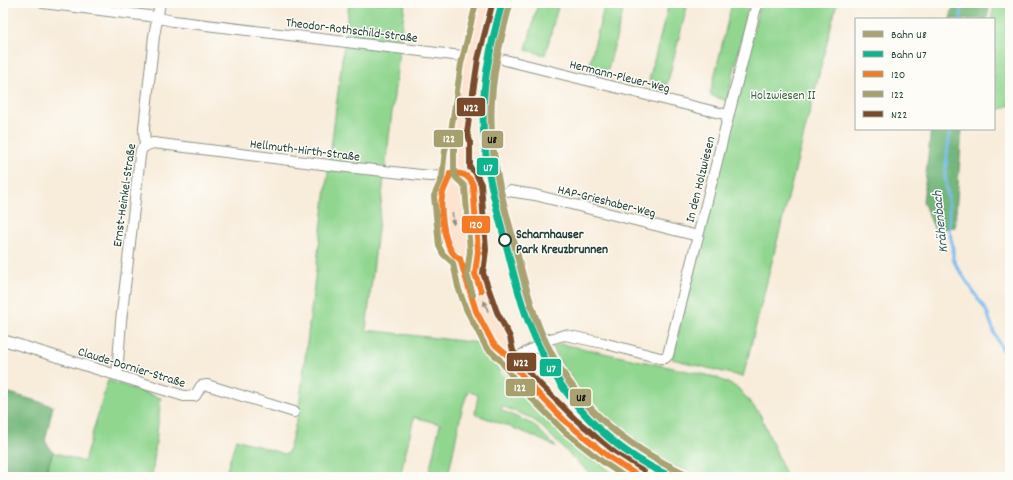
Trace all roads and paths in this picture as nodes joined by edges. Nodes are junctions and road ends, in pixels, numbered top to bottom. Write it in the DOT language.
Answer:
graph roads {
  1 [pos="42,3"];
  2 [pos="160,3"];
  3 [pos="484,3"];
  4 [pos="757,3"];
  5 [pos="158,18"];
  6 [pos="470,57"];
  7 [pos="505,60"];
  8 [pos="728,115"];
  9 [pos="145,146"];
  10 [pos="456,173"];
  11 [pos="509,191"];
  12 [pos="698,236"];
  13 [pos="3,340"];
  14 [pos="508,358"];
  15 [pos="117,375"];
  16 [pos="294,412"];
  17 [pos="608,456"];
  18 [pos="624,477"];
  19 [pos="640,477"];
  1 -- 5 [label="street, Theodor-Rothschild-Straße"];
  2 -- 5 [label="street"];
  3 -- 6 [label="main road"];
  4 -- 8 [label="street, In den Holzwiesen"];
  5 -- 6 [label="street, Theodor-Rothschild-Straße"];
  5 -- 9 [label="street, Ernst-Heinkel-Straße"];
  6 -- 10 [label="main road"];
  7 -- 8 [label="street, Hermann-Pleuer-Weg"];
  8 -- 12 [label="street, In den Holzwiesen"];
  9 -- 10 [label="street, Hellmuth-Hirth-Straße"];
  9 -- 15 [label="street, Ernst-Heinkel-Straße"];
  10 -- 14 [label="main road"];
  11 -- 12 [label="street, HAP-Grieshaber-Weg"];
  12 -- 14 [label="street, In den Holzwiesen"];
  13 -- 15 [label="street, Claude-Dornier-Straße"];
  14 -- 17 [label="main road"];
  15 -- 16 [label="street, Claude-Dornier-Straße"];
  17 -- 18 [label="main road"];
  17 -- 19 [label="main road"];
}
